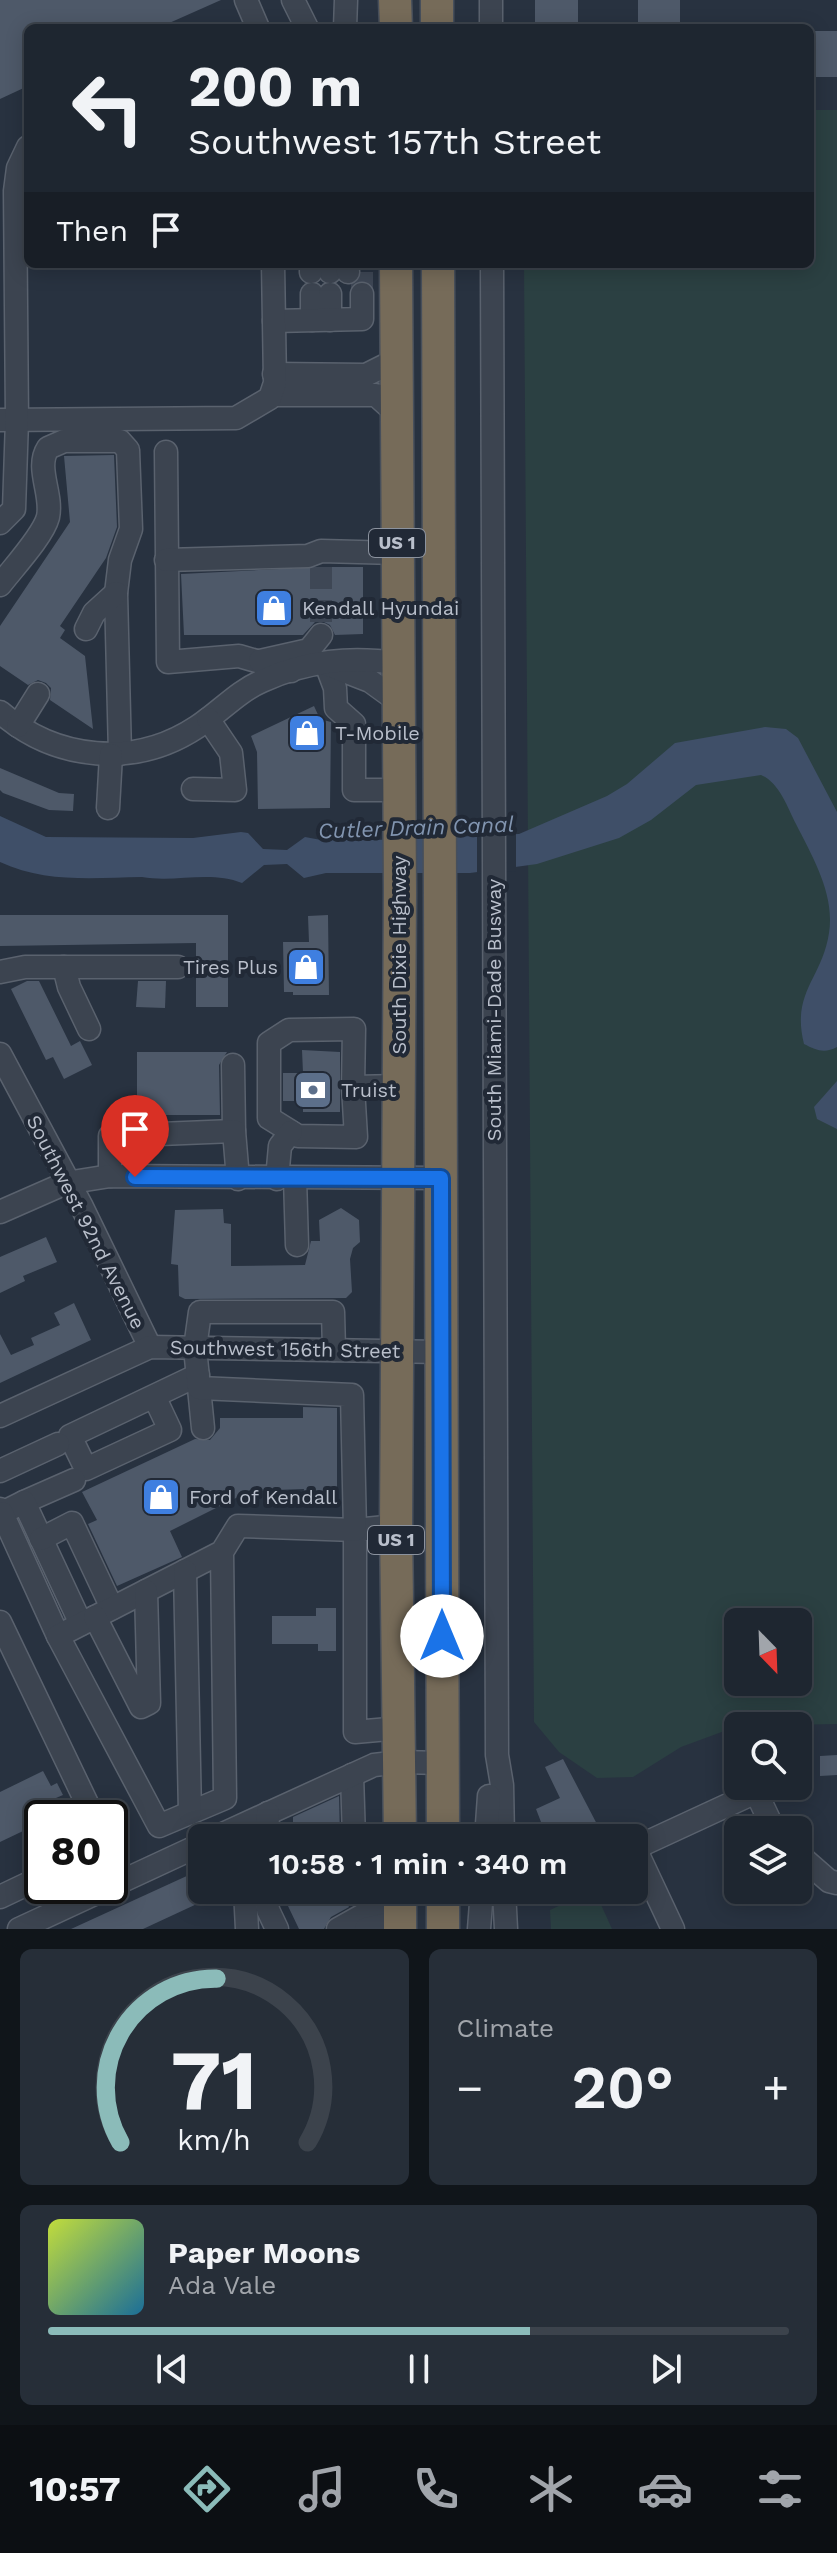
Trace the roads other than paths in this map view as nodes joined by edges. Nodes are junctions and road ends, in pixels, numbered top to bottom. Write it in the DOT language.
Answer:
graph roads {
  1 [pos="246,0"];
  2 [pos="293,0"];
  3 [pos="346,0"];
  4 [pos="395,0"];
  5 [pos="437,0"];
  6 [pos="491,0"];
  7 [pos="256,24"];
  8 [pos="305,24"];
  9 [pos="345,24"];
  10 [pos="396,24"];
  11 [pos="437,24"];
  12 [pos="491,24"];
  13 [pos="16,157"];
  14 [pos="273,268"];
  15 [pos="396,268"];
  16 [pos="438,268"];
  17 [pos="492,268"];
  18 [pos="338,277"];
  19 [pos="330,320"];
  20 [pos="274,321"];
  21 [pos="396,360"];
  22 [pos="273,384"];
  23 [pos="397,414"];
  24 [pos="9,420"];
  25 [pos="166,452"];
  26 [pos="0,523"];
  27 [pos="397,553"];
  28 [pos="166,560"];
  29 [pos="0,585"];
  30 [pos="116,593"];
  31 [pos="86,629"];
  32 [pos="321,635"];
  33 [pos="257,662"];
  34 [pos="398,663"];
  35 [pos="326,664"];
  36 [pos="291,671"];
  37 [pos="38,694"];
  38 [pos="399,702"];
  39 [pos="439,716"];
  40 [pos="5,717"];
  41 [pos="208,719"];
  42 [pos="115,754"];
  43 [pos="193,789"];
  44 [pos="399,790"];
  45 [pos="108,808"];
  46 [pos="64,967"];
  47 [pos="178,967"];
  48 [pos="0,972"];
  49 [pos="89,1029"];
  50 [pos="0,1054"];
  51 [pos="233,1065"];
  52 [pos="399,1086"];
  53 [pos="353,1087"];
  54 [pos="234,1131"];
  55 [pos="291,1132"];
  56 [pos="110,1176"];
  57 [pos="399,1177"];
  58 [pos="286,1178"];
  59 [pos="441,1178"];
  60 [pos="238,1179"];
  61 [pos="66,1183"];
  62 [pos="0,1212"];
  63 [pos="297,1245"];
  64 [pos="150,1347"];
  65 [pos="195,1348"];
  66 [pos="334,1350"];
  67 [pos="399,1351"];
  68 [pos="441,1352"];
  69 [pos="199,1382"];
  70 [pos="154,1396"];
  71 [pos="0,1416"];
  72 [pos="203,1428"];
  73 [pos="58,1444"];
  74 [pos="0,1471"];
  75 [pos="74,1480"];
  76 [pos="24,1502"];
  77 [pos="1,1511"];
  78 [pos="396,1526"];
  79 [pos="355,1530"];
  80 [pos="41,1539"];
  81 [pos="222,1552"];
  82 [pos="185,1571"];
  83 [pos="146,1591"];
  84 [pos="96,1616"];
  85 [pos="0,1622"];
  86 [pos="58,1636"];
  87 [pos="400,1728"];
  88 [pos="497,1755"];
  89 [pos="400,1762"];
  90 [pos="442,1763"];
  91 [pos="352,1775"];
  92 [pos="85,1800"];
  93 [pos="190,1813"];
  94 [pos="268,1813"];
  95 [pos="767,1816"];
  96 [pos="253,1824"];
  97 [pos="268,1824"];
  98 [pos="354,1824"];
  99 [pos="400,1824"];
  100 [pos="443,1824"];
  101 [pos="487,1824"];
  102 [pos="503,1824"];
  103 [pos="648,1833"];
  104 [pos="188,1851"];
  105 [pos="812,1866"];
  106 [pos="648,1876"];
  107 [pos="837,1883"];
  108 [pos="24,1886"];
  109 [pos="0,1897"];
  110 [pos="246,1904"];
  111 [pos="267,1904"];
  112 [pos="443,1904"];
  113 [pos="481,1904"];
  114 [pos="505,1904"];
  115 [pos="386,1910"];
  116 [pos="19,1929"];
  117 [pos="247,1929"];
  118 [pos="277,1929"];
  119 [pos="338,1929"];
  120 [pos="443,1929"];
  121 [pos="479,1929"];
  122 [pos="506,1929"];
  123 [pos="673,1929"];
  1 -- 7 [label="street"];
  2 -- 8 [label="street"];
  3 -- 9 [label="street"];
  4 -- 10 [label="highway"];
  5 -- 11 [label="highway"];
  6 -- 12 [label="street"];
  13 -- 24 [label="street"];
  14 -- 20 [label="street"];
  15 -- 21 [label="highway, South Dixie Highway / US 1"];
  16 -- 39 [label="highway, South Dixie Highway / US 1"];
  17 -- 88 [label="street, South Miami-Dade Busway"];
  18 -- 19 [label="street"];
  18 -- 19 [label="street"];
  19 -- 20 [label="street"];
  20 -- 22 [label="street"];
  21 -- 22 [label="street"];
  21 -- 23 [label="highway, South Dixie Highway / US 1"];
  22 -- 23 [label="street"];
  22 -- 24 [label="street"];
  23 -- 27 [label="highway, South Dixie Highway / US 1"];
  24 -- 26 [label="street"];
  25 -- 28 [label="street"];
  27 -- 28 [label="street"];
  27 -- 34 [label="highway, South Dixie Highway / US 1"];
  28 -- 33 [label="street"];
  29 -- 30 [label="street"];
  30 -- 31 [label="street"];
  30 -- 42 [label="street"];
  32 -- 33 [label="street"];
  33 -- 36 [label="street"];
  34 -- 35 [label="street"];
  34 -- 38 [label="highway, South Dixie Highway / US 1"];
  34 -- 39 [label="highway"];
  35 -- 36 [label="street"];
  35 -- 38 [label="street"];
  35 -- 44 [label="street"];
  36 -- 41 [label="street"];
  37 -- 40 [label="street"];
  38 -- 44 [label="highway, South Dixie Highway / US 1"];
  39 -- 59 [label="highway, South Dixie Highway / US 1"];
  40 -- 42 [label="street"];
  41 -- 42 [label="street"];
  41 -- 43 [label="street"];
  42 -- 45 [label="street"];
  44 -- 52 [label="highway, South Dixie Highway / US 1"];
  46 -- 47 [label="street"];
  46 -- 48 [label="street"];
  46 -- 49 [label="street"];
  50 -- 61 [label="street, Southwest 92nd Avenue"];
  51 -- 54 [label="street"];
  52 -- 53 [label="street"];
  52 -- 57 [label="highway, South Dixie Highway / US 1"];
  53 -- 55 [label="street"];
  53 -- 55 [label="street"];
  54 -- 56 [label="street"];
  54 -- 60 [label="street"];
  55 -- 58 [label="street"];
  56 -- 60 [label="street"];
  56 -- 61 [label="street"];
  57 -- 58 [label="street"];
  57 -- 59 [label="street"];
  57 -- 67 [label="highway, South Dixie Highway / US 1"];
  58 -- 60 [label="street"];
  58 -- 63 [label="street"];
  59 -- 68 [label="highway, South Dixie Highway / US 1"];
  61 -- 62 [label="street"];
  61 -- 64 [label="street, Southwest 92nd Avenue"];
  64 -- 65 [label="street, Southwest 156th Street"];
  64 -- 71 [label="street, Southwest 156th Street"];
  65 -- 66 [label="street, Southwest 156th Street"];
  65 -- 66 [label="street"];
  65 -- 69 [label="street"];
  66 -- 67 [label="street, Southwest 156th Street"];
  67 -- 68 [label="street, Southwest 156th Street"];
  67 -- 78 [label="highway, South Dixie Highway / US 1"];
  68 -- 90 [label="highway, South Dixie Highway / US 1"];
  69 -- 70 [label="street"];
  69 -- 72 [label="street"];
  69 -- 79 [label="street"];
  73 -- 74 [label="street"];
  75 -- 76 [label="street"];
  76 -- 77 [label="street"];
  76 -- 80 [label="street"];
  77 -- 86 [label="street"];
  78 -- 79 [label="street"];
  78 -- 87 [label="highway, South Dixie Highway / US 1"];
  79 -- 81 [label="street"];
  79 -- 87 [label="street"];
  80 -- 84 [label="street"];
  80 -- 84 [label="street"];
  81 -- 82 [label="street"];
  81 -- 93 [label="street"];
  82 -- 83 [label="street"];
  82 -- 93 [label="street"];
  83 -- 84 [label="street"];
  83 -- 84 [label="street"];
  84 -- 86 [label="street"];
  85 -- 92 [label="street"];
  86 -- 93 [label="street"];
  87 -- 89 [label="highway, South Dixie Highway / US 1"];
  88 -- 101 [label="street, South Miami-Dade Busway"];
  88 -- 102 [label="street, South Miami-Dade Busway"];
  89 -- 90 [label="street"];
  89 -- 91 [label="street"];
  89 -- 99 [label="highway, South Dixie Highway / US 1"];
  90 -- 100 [label="highway, South Dixie Highway / US 1"];
  91 -- 94 [label="street"];
  91 -- 98 [label="street"];
  94 -- 96 [label="street"];
  94 -- 97 [label="street"];
  95 -- 103 [label="street"];
  104 -- 116 [label="street"];
  105 -- 107 [label="street"];
  106 -- 123 [label="street"];
  108 -- 109 [label="street"];
  110 -- 117 [label="street"];
  111 -- 118 [label="street"];
  112 -- 120 [label="highway"];
  113 -- 121 [label="street"];
  114 -- 122 [label="street"];
  115 -- 119 [label="street"];
}
